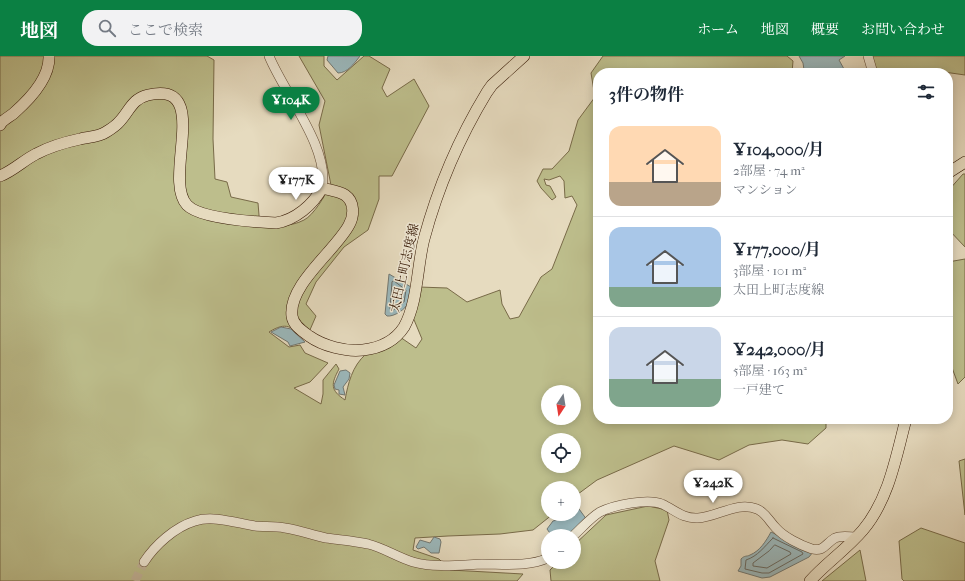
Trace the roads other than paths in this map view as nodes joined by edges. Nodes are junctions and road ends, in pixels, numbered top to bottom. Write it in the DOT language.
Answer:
graph roads {
  1 [pos="49,56"];
  2 [pos="270,56"];
  3 [pos="524,56"];
  4 [pos="868,56"];
  5 [pos="872,68"];
  6 [pos="0,125"];
  7 [pos="965,162"];
  8 [pos="953,169"];
  9 [pos="0,176"];
  10 [pos="322,188"];
  11 [pos="905,424"];
  12 [pos="581,529"];
  13 [pos="856,537"];
  14 [pos="541,561"];
  15 [pos="144,562"];
  16 [pos="810,581"];
  1 -- 6 [label="main road"];
  2 -- 10 [label="street"];
  3 -- 10 [label="main road, 太田上町志度線"];
  4 -- 5 [label="street"];
  7 -- 8 [label="main road"];
  9 -- 10 [label="main road"];
  11 -- 13 [label="main road"];
  12 -- 13 [label="street"];
  13 -- 16 [label="main road"];
  14 -- 15 [label="street"];
}
